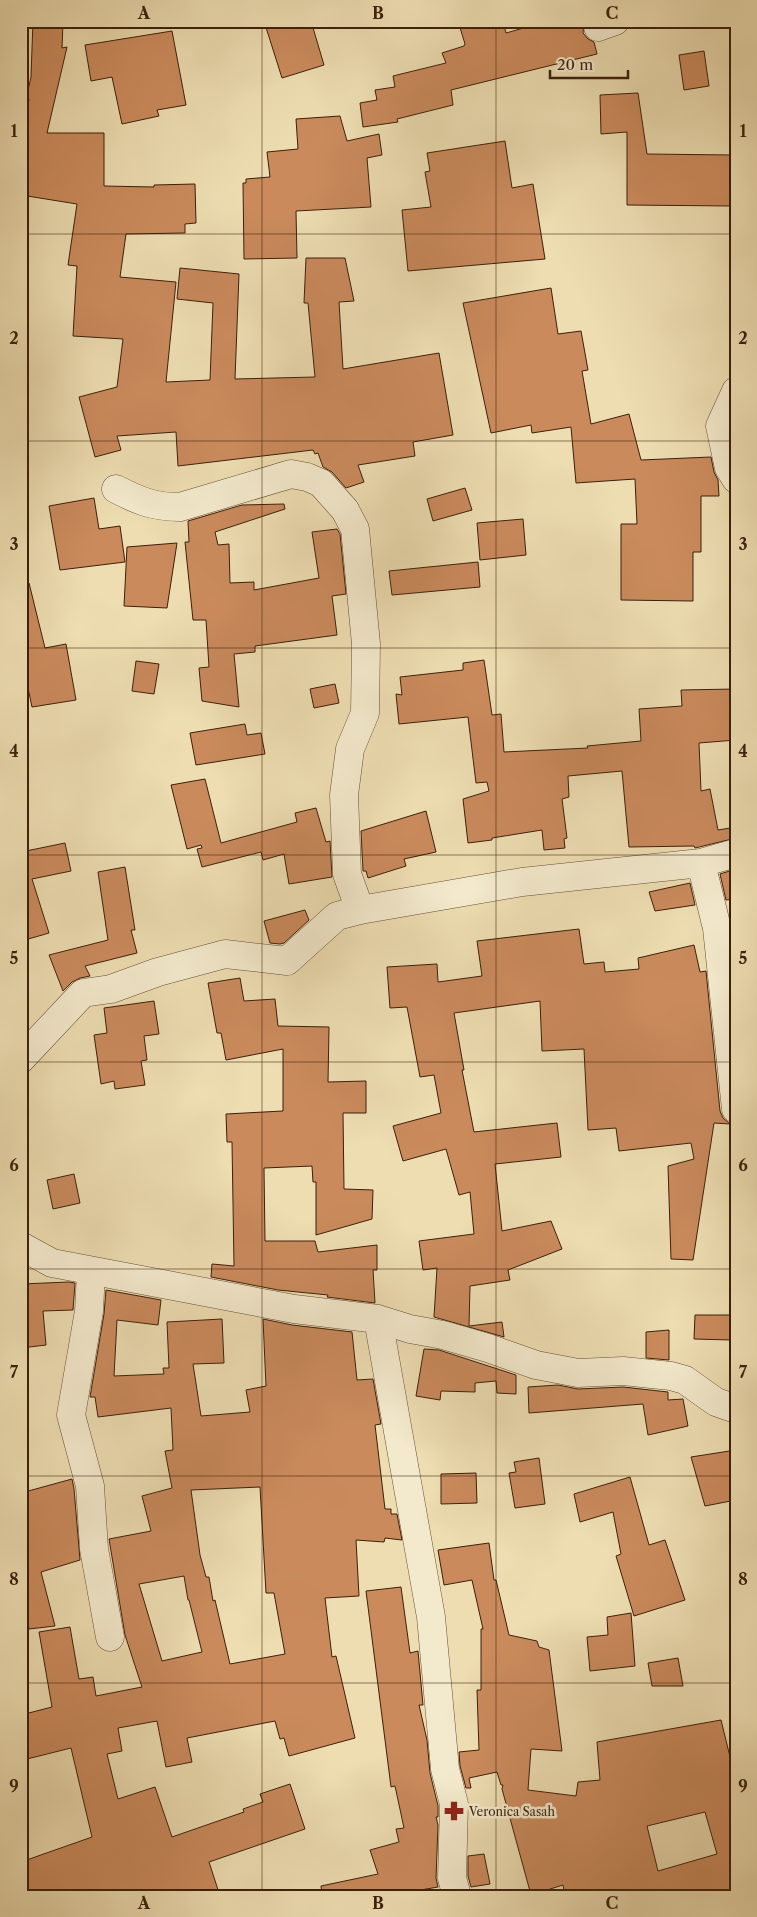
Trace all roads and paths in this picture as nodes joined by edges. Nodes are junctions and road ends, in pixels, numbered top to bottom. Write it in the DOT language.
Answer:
graph roads {
  1 [pos="736,391"];
  2 [pos="736,479"];
  3 [pos="116,489"];
  4 [pos="736,853"];
  5 [pos="702,863"];
  6 [pos="360,910"];
  7 [pos="21,1059"];
  8 [pos="736,1109"];
  9 [pos="21,1246"];
  10 [pos="91,1272"];
  11 [pos="378,1319"];
  12 [pos="736,1409"];
  13 [pos="110,1637"];
  14 [pos="458,1896"];
  1 -- 2 [label="street"];
  3 -- 6 [label="street"];
  4 -- 5 [label="street"];
  5 -- 6 [label="street"];
  5 -- 8 [label="street"];
  6 -- 7 [label="street"];
  9 -- 10 [label="street"];
  10 -- 11 [label="street"];
  10 -- 13 [label="street"];
  11 -- 12 [label="street"];
  11 -- 14 [label="street"];
}
